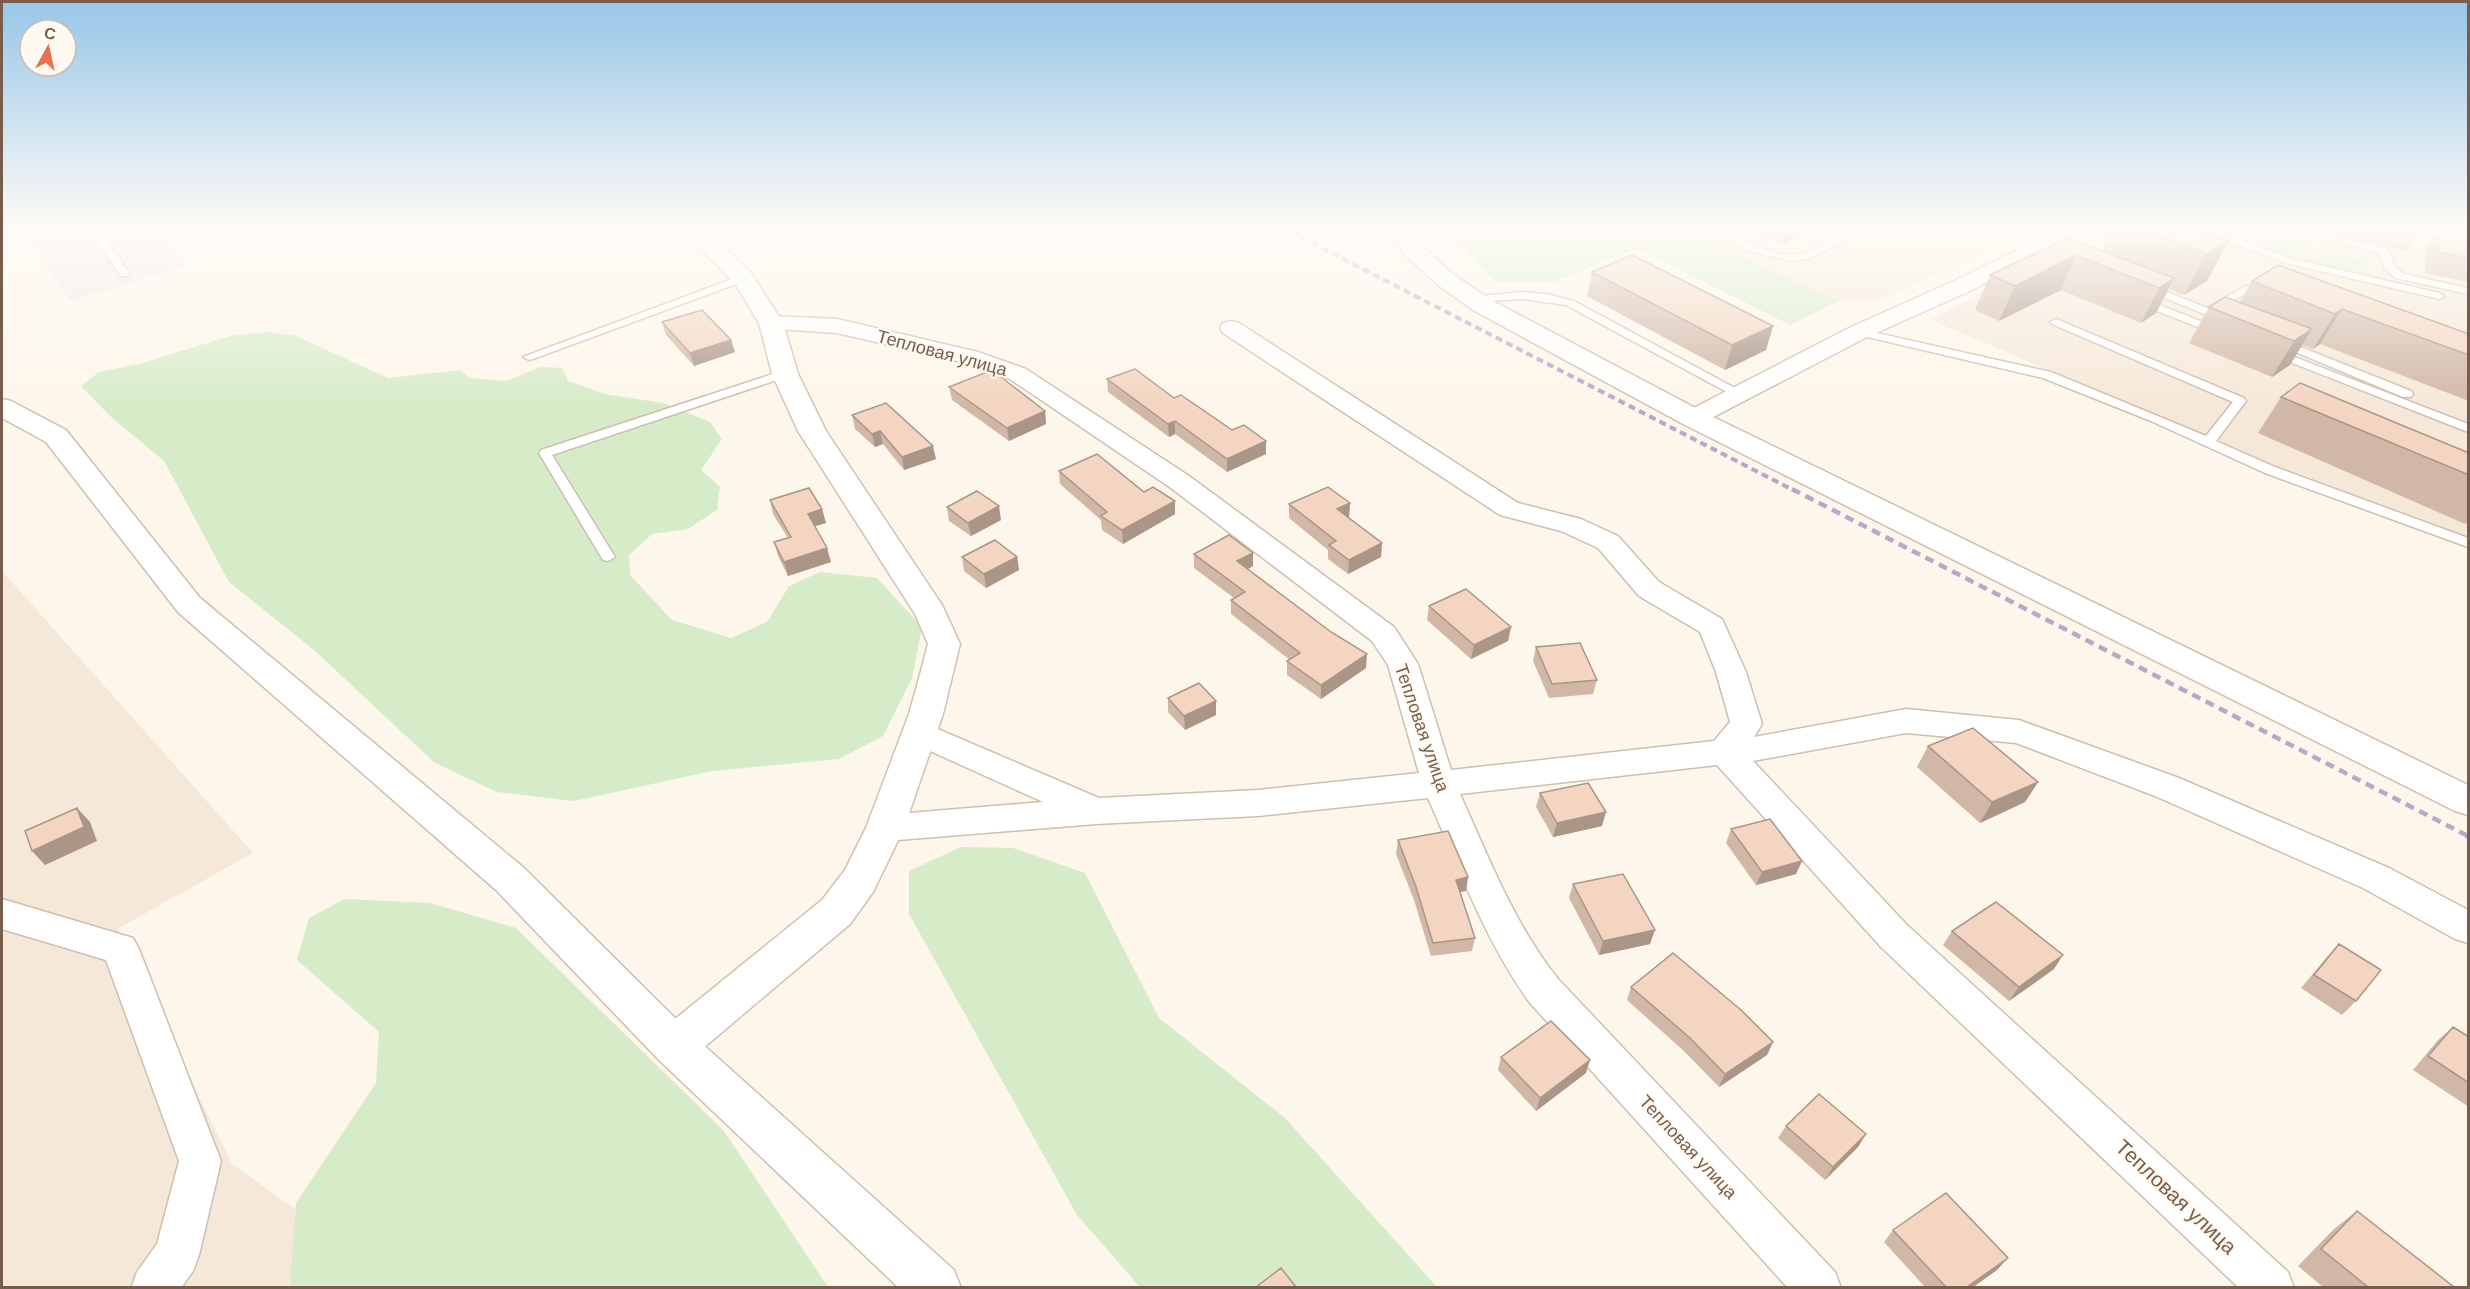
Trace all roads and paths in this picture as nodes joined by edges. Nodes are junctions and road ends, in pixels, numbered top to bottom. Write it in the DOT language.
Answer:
graph roads {
  1 [pos="718,287"];
  2 [pos="749,287"];
  3 [pos="1457,287"];
  4 [pos="1959,287"];
  5 [pos="2148,287"];
  6 [pos="2401,287"];
  7 [pos="2451,287"];
  8 [pos="2469,291"];
  9 [pos="2439,296"];
  10 [pos="2134,298"];
  11 [pos="1474,299"];
  12 [pos="2280,301"];
  13 [pos="2207,312"];
  14 [pos="2056,322"];
  15 [pos="771,324"];
  16 [pos="2240,325"];
  17 [pos="1231,328"];
  18 [pos="1859,332"];
  19 [pos="2223,333"];
  20 [pos="2273,339"];
  21 [pos="2268,350"];
  22 [pos="528,357"];
  23 [pos="785,374"];
  24 [pos="1740,394"];
  25 [pos="2,407"];
  26 [pos="1693,418"];
  27 [pos="2469,419"];
  28 [pos="2469,428"];
  29 [pos="2208,442"];
  30 [pos="2469,543"];
  31 [pos="608,557"];
  32 [pos="919,733"];
  33 [pos="1724,751"];
  34 [pos="1439,784"];
  35 [pos="2469,801"];
  36 [pos="1096,811"];
  37 [pos="885,828"];
  38 [pos="2,914"];
  39 [pos="2469,928"];
  40 [pos="674,1046"];
  41 [pos="153,1287"];
  42 [pos="936,1287"];
  43 [pos="1819,1287"];
  44 [pos="2272,1287"];
  1 -- 22 [label="lane"];
  2 -- 15 [label="street"];
  3 -- 11 [label="street"];
  4 -- 18 [label="street"];
  5 -- 13 [label="lane"];
  6 -- 9 [label="lane"];
  7 -- 8 [label="lane"];
  10 -- 19 [label="lane"];
  11 -- 24 [label="lane"];
  11 -- 26 [label="street"];
  12 -- 13 [label="lane"];
  13 -- 16 [label="lane"];
  14 -- 29 [label="lane"];
  15 -- 23 [label="street"];
  15 -- 34 [label="street, Тепловая улица"];
  17 -- 33 [label="street"];
  18 -- 24 [label="street"];
  18 -- 29 [label="lane"];
  20 -- 27 [label="lane"];
  21 -- 28 [label="lane"];
  23 -- 31 [label="lane"];
  23 -- 32 [label="street"];
  24 -- 26 [label="street"];
  25 -- 40 [label="street"];
  26 -- 35 [label="street"];
  29 -- 30 [label="lane"];
  32 -- 36 [label="street"];
  32 -- 37 [label="street"];
  33 -- 34 [label="street"];
  33 -- 39 [label="street"];
  33 -- 44 [label="street, Тепловая улица"];
  34 -- 36 [label="street"];
  34 -- 43 [label="street, Тепловая улица"];
  36 -- 37 [label="street"];
  37 -- 40 [label="street"];
  38 -- 41 [label="street"];
  40 -- 42 [label="street"];
}
